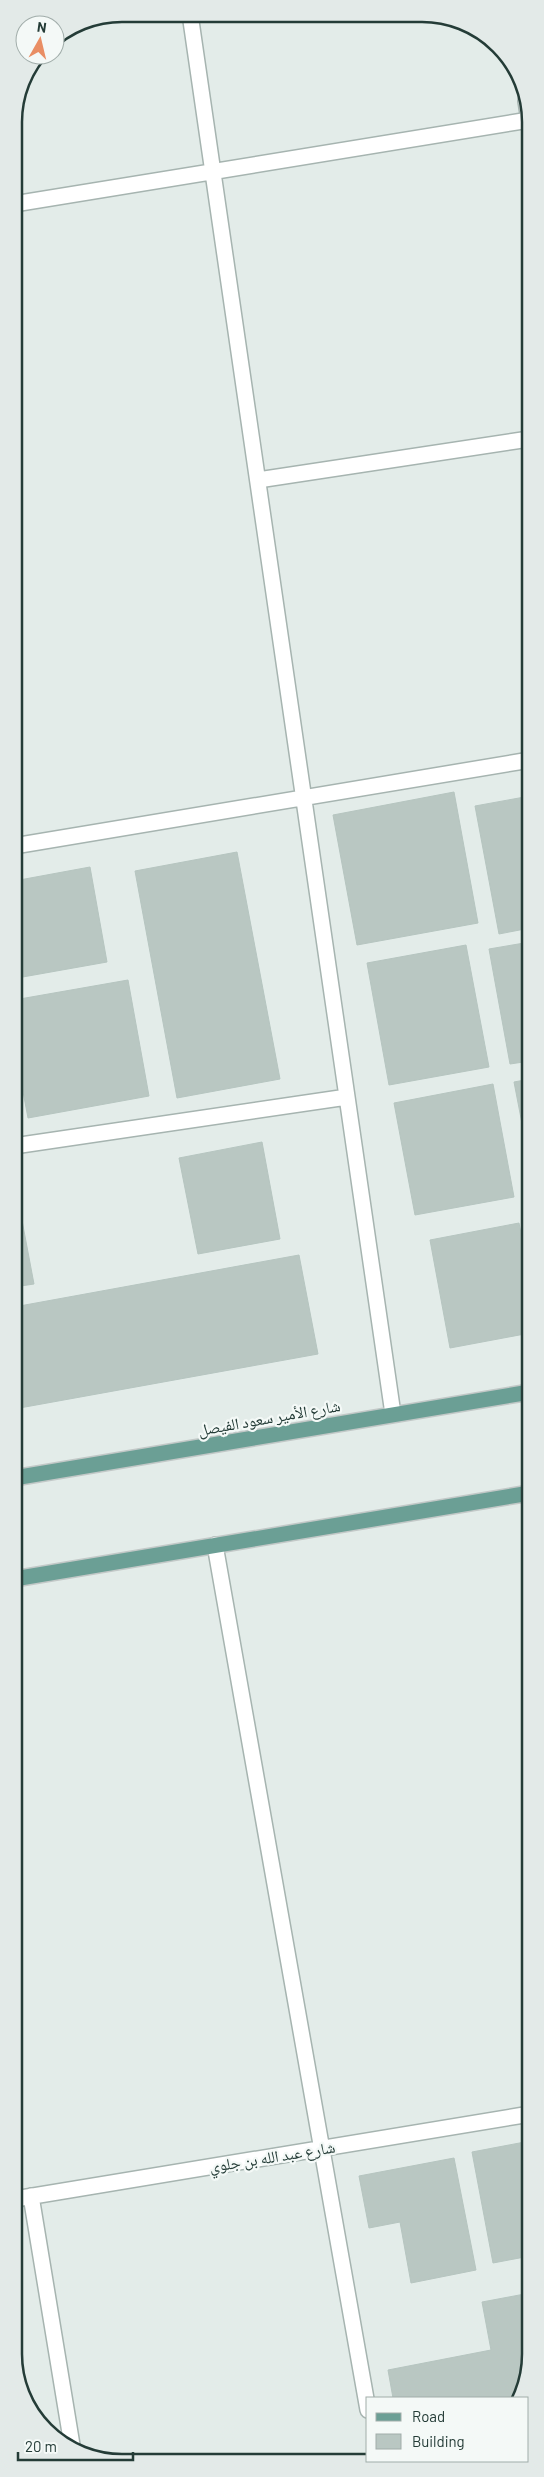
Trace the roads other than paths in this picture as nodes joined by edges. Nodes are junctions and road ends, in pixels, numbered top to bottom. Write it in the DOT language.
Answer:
graph roads {
  1 [pos="191,23"];
  2 [pos="522,121"];
  3 [pos="213,172"];
  4 [pos="23,203"];
  5 [pos="522,440"];
  6 [pos="258,480"];
  7 [pos="522,761"];
  8 [pos="304,798"];
  9 [pos="23,845"];
  10 [pos="347,1097"];
  11 [pos="23,1145"];
  12 [pos="521,1393"];
  13 [pos="393,1414"];
  14 [pos="22,1477"];
  15 [pos="521,1494"];
  16 [pos="215,1545"];
  17 [pos="22,1578"];
  18 [pos="521,2115"];
  19 [pos="321,2148"];
  20 [pos="31,2196"];
  21 [pos="22,2198"];
  22 [pos="366,2399"];
  23 [pos="71,2441"];
  1 -- 3 [label="street"];
  2 -- 3 [label="street"];
  3 -- 4 [label="street"];
  3 -- 6 [label="street"];
  5 -- 6 [label="street"];
  6 -- 8 [label="street"];
  7 -- 8 [label="street"];
  8 -- 9 [label="street"];
  8 -- 10 [label="street"];
  10 -- 11 [label="street"];
  10 -- 13 [label="street"];
  12 -- 13 [label="main road, شارع الأمير سعود الفيصل"];
  13 -- 14 [label="main road, شارع الأمير سعود الفيصل"];
  15 -- 16 [label="main road"];
  16 -- 17 [label="main road"];
  16 -- 19 [label="street"];
  18 -- 19 [label="street, شارع عبد الله بن جلوي"];
  19 -- 20 [label="street, شارع عبد الله بن جلوي"];
  19 -- 22 [label="street"];
  20 -- 21 [label="street, شارع عبد الله بن جلوي"];
  20 -- 23 [label="street"];
}
